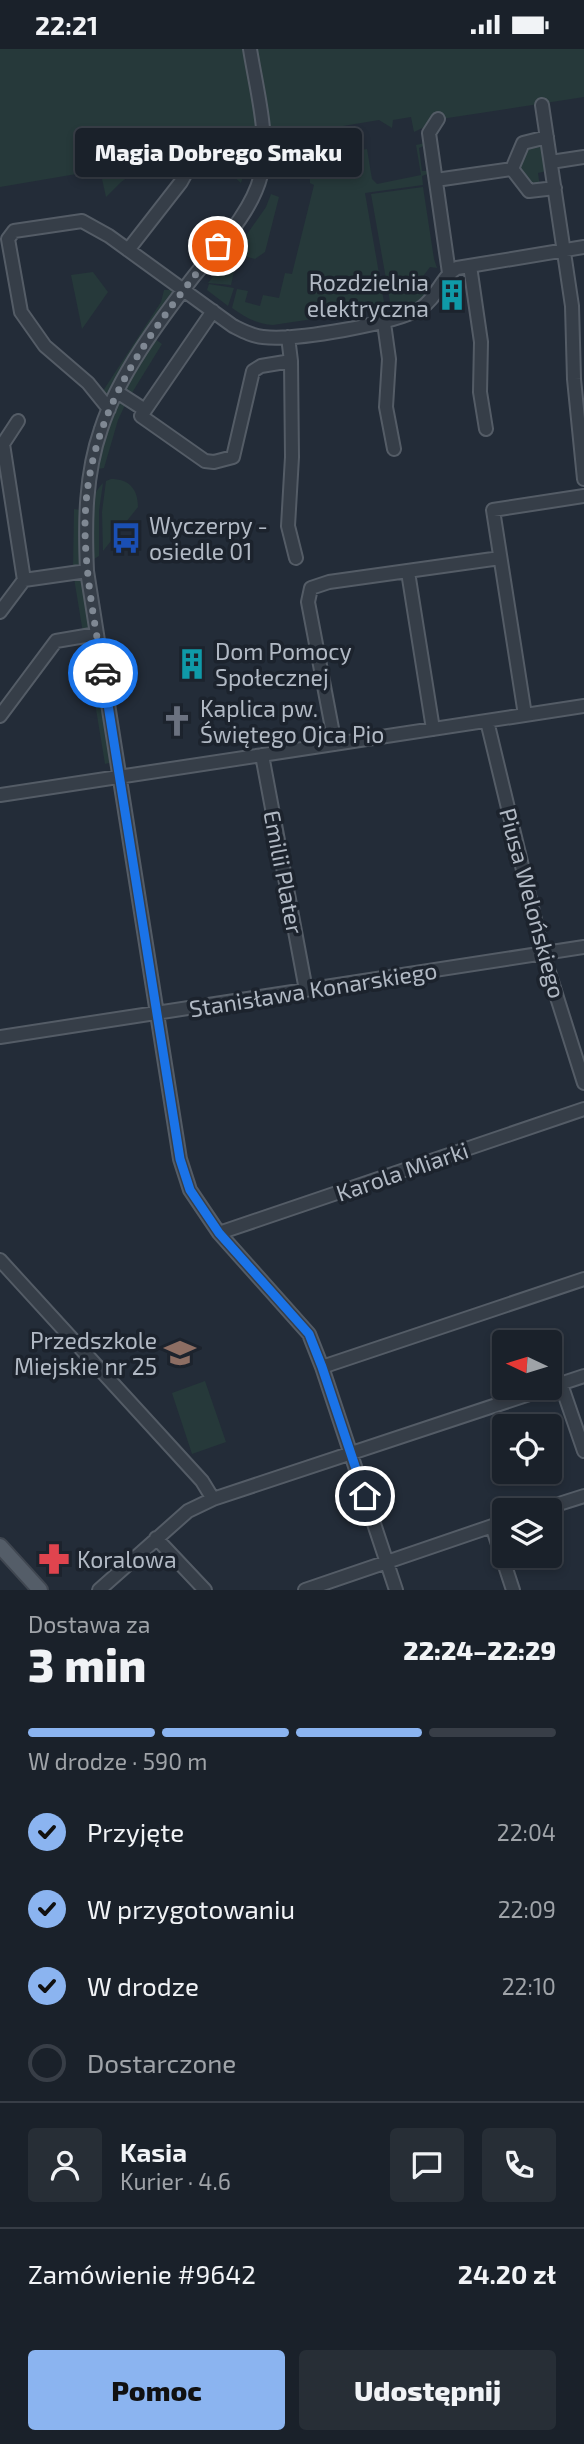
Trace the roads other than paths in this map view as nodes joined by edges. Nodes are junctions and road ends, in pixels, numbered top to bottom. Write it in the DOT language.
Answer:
graph roads {
  1 [pos="250,49"];
  2 [pos="542,105"];
  3 [pos="439,120"];
  4 [pos="547,137"];
  5 [pos="584,157"];
  6 [pos="192,162"];
  7 [pos="551,162"];
  8 [pos="512,169"];
  9 [pos="436,180"];
  10 [pos="555,188"];
  11 [pos="584,247"];
  12 [pos="565,249"];
  13 [pos="128,250"];
  14 [pos="470,266"];
  15 [pos="449,273"];
  16 [pos="183,290"];
  17 [pos="213,311"];
  18 [pos="383,323"];
  19 [pos="288,337"];
  20 [pos="291,361"];
  21 [pos="117,393"];
  22 [pos="109,409"];
  23 [pos="145,410"];
  24 [pos="18,421"];
  25 [pos="486,429"];
  26 [pos="394,449"];
  27 [pos="584,479"];
  28 [pos="584,496"];
  29 [pos="0,516"];
  30 [pos="15,527"];
  31 [pos="296,558"];
  32 [pos="500,558"];
  33 [pos="87,571"];
  34 [pos="408,572"];
  35 [pos="24,580"];
  36 [pos="0,612"];
  37 [pos="97,634"];
  38 [pos="584,706"];
  39 [pos="525,715"];
  40 [pos="0,716"];
  41 [pos="486,721"];
  42 [pos="433,729"];
  43 [pos="335,744"];
  44 [pos="262,755"];
  45 [pos="120,777"];
  46 [pos="0,795"];
  47 [pos="584,947"];
  48 [pos="543,953"];
  49 [pos="306,990"];
  50 [pos="155,1013"];
  51 [pos="0,1037"];
  52 [pos="584,1083"];
  53 [pos="584,1109"];
  54 [pos="219,1233"];
  55 [pos="0,1259"];
  56 [pos="584,1279"];
  57 [pos="322,1367"];
  58 [pos="584,1376"];
  59 [pos="562,1384"];
  60 [pos="562,1387"];
  61 [pos="511,1400"];
  62 [pos="584,1451"];
  63 [pos="350,1452"];
  64 [pos="584,1496"];
  65 [pos="213,1499"];
  66 [pos="562,1503"];
  67 [pos="492,1526"];
  68 [pos="156,1538"];
  69 [pos="0,1546"];
  70 [pos="387,1561"];
  71 [pos="508,1568"];
  72 [pos="40,1590"];
  73 [pos="99,1590"];
  74 [pos="205,1590"];
  75 [pos="305,1590"];
  76 [pos="396,1590"];
  77 [pos="513,1590"];
  1 -- 16 [label="street"];
  2 -- 4 [label="street"];
  3 -- 9 [label="street"];
  4 -- 7 [label="street"];
  4 -- 8 [label="street"];
  5 -- 7 [label="street"];
  6 -- 13 [label="street"];
  7 -- 10 [label="street"];
  8 -- 9 [label="street"];
  8 -- 10 [label="street"];
  9 -- 15 [label="street"];
  10 -- 12 [label="street"];
  11 -- 12 [label="street"];
  12 -- 14 [label="street"];
  12 -- 27 [label="street"];
  13 -- 16 [label="street"];
  13 -- 22 [label="street"];
  14 -- 15 [label="street"];
  14 -- 25 [label="street"];
  15 -- 18 [label="street"];
  16 -- 17 [label="street"];
  16 -- 21 [label="street"];
  17 -- 19 [label="street"];
  17 -- 23 [label="street"];
  18 -- 19 [label="street"];
  18 -- 26 [label="street"];
  19 -- 20 [label="street"];
  20 -- 23 [label="street"];
  20 -- 31 [label="street"];
  21 -- 22 [label="street"];
  21 -- 23 [label="street"];
  22 -- 33 [label="street"];
  24 -- 30 [label="street"];
  28 -- 32 [label="street"];
  29 -- 30 [label="street"];
  30 -- 35 [label="street"];
  32 -- 34 [label="street"];
  32 -- 39 [label="street"];
  33 -- 35 [label="street"];
  33 -- 37 [label="street"];
  34 -- 42 [label="street"];
  34 -- 43 [label="street"];
  35 -- 36 [label="street"];
  37 -- 40 [label="street"];
  37 -- 45 [label="street"];
  38 -- 39 [label="street"];
  39 -- 41 [label="street"];
  41 -- 42 [label="street"];
  41 -- 48 [label="street, Piusa Welońskiego"];
  42 -- 43 [label="street"];
  43 -- 44 [label="street"];
  44 -- 45 [label="street"];
  44 -- 49 [label="street, Emilii Plater"];
  45 -- 46 [label="street"];
  45 -- 50 [label="street"];
  47 -- 48 [label="street, Stanisława Konarskiego"];
  48 -- 49 [label="street, Stanisława Konarskiego"];
  48 -- 52 [label="street, Piusa Welońskiego"];
  49 -- 50 [label="street, Stanisława Konarskiego"];
  50 -- 51 [label="street, Stanisława Konarskiego"];
  50 -- 54 [label="street"];
  53 -- 54 [label="street, Karola Miarki"];
  54 -- 57 [label="street"];
  55 -- 65 [label="street"];
  56 -- 57 [label="street"];
  57 -- 63 [label="street"];
  58 -- 59 [label="street"];
  60 -- 62 [label="street"];
  61 -- 63 [label="street"];
  63 -- 65 [label="street"];
  63 -- 70 [label="street"];
  64 -- 66 [label="street"];
  65 -- 68 [label="street"];
  67 -- 70 [label="street"];
  68 -- 73 [label="street"];
  68 -- 74 [label="street"];
  69 -- 72 [label="main road"];
  70 -- 75 [label="street"];
  70 -- 76 [label="street"];
  71 -- 77 [label="street"];
}
